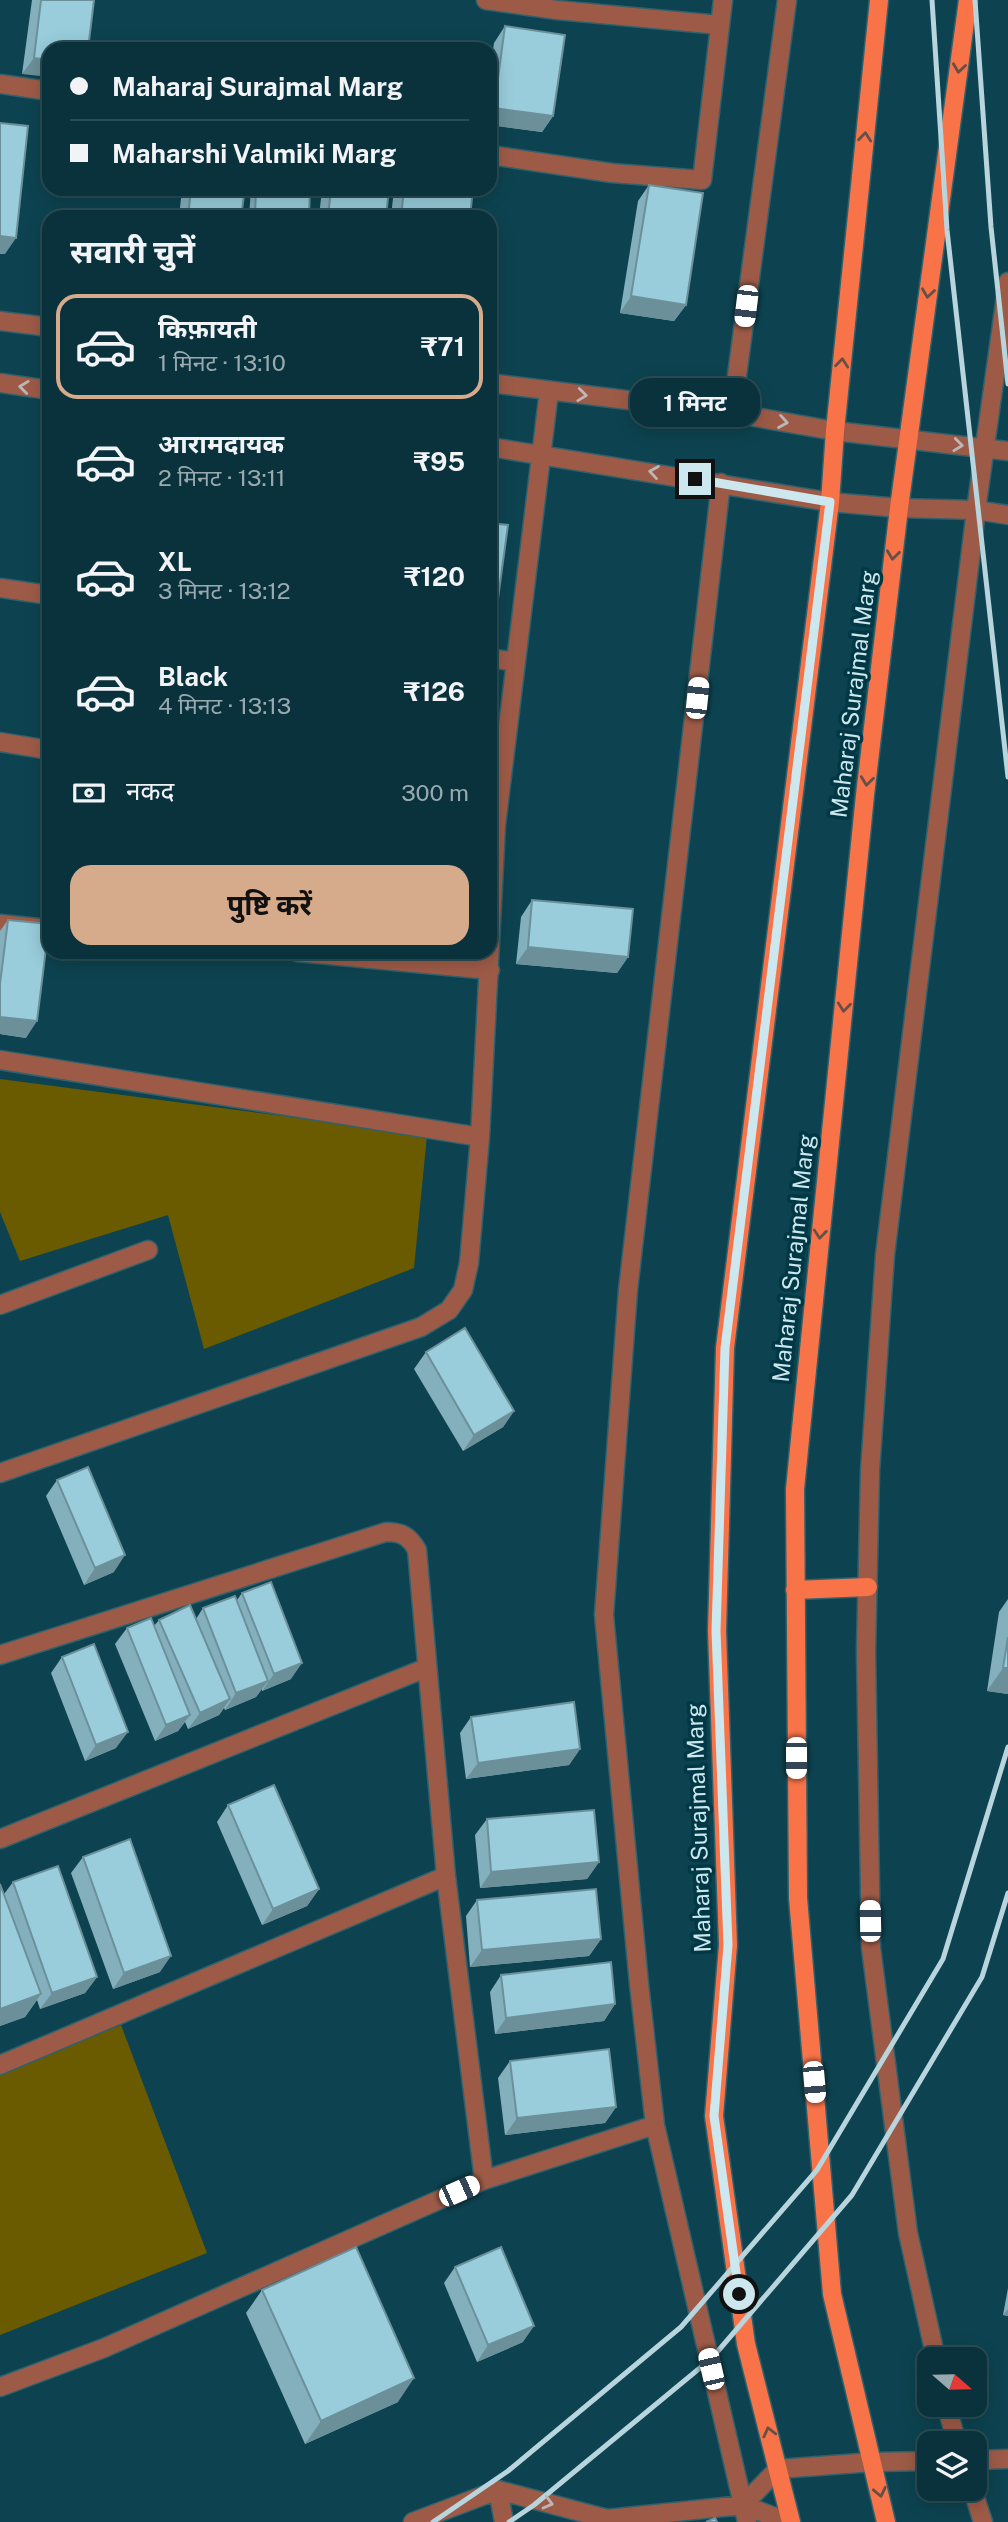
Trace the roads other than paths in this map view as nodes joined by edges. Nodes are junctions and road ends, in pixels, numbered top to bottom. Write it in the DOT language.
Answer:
graph roads {
  1 [pos="486,0"];
  2 [pos="723,0"];
  3 [pos="787,0"];
  4 [pos="879,0"];
  5 [pos="968,0"];
  6 [pos="558,5"];
  7 [pos="720,25"];
  8 [pos="0,84"];
  9 [pos="42,90"];
  10 [pos="497,156"];
  11 [pos="1008,282"];
  12 [pos="0,321"];
  13 [pos="42,326"];
  14 [pos="0,383"];
  15 [pos="497,384"];
  16 [pos="42,389"];
  17 [pos="549,390"];
  18 [pos="732,413"];
  19 [pos="835,431"];
  20 [pos="908,439"];
  21 [pos="497,448"];
  22 [pos="985,448"];
  23 [pos="1008,452"];
  24 [pos="540,453"];
  25 [pos="721,483"];
  26 [pos="830,502"];
  27 [pos="899,508"];
  28 [pos="976,510"];
  29 [pos="1008,515"];
  30 [pos="0,588"];
  31 [pos="42,594"];
  32 [pos="497,659"];
  33 [pos="515,662"];
  34 [pos="0,742"];
  35 [pos="42,749"];
  36 [pos="497,795"];
  37 [pos="0,925"];
  38 [pos="42,928"];
  39 [pos="372,959"];
  40 [pos="490,959"];
  41 [pos="490,970"];
  42 [pos="0,1060"];
  43 [pos="480,1137"];
  44 [pos="148,1250"];
  45 [pos="0,1305"];
  46 [pos="0,1473"];
  47 [pos="868,1587"];
  48 [pos="795,1590"];
  49 [pos="0,1655"];
  50 [pos="426,1668"];
  51 [pos="0,1839"];
  52 [pos="446,1876"];
  53 [pos="0,2065"];
  54 [pos="655,2125"];
  55 [pos="484,2180"];
  56 [pos="933,2347"];
  57 [pos="0,2387"];
  58 [pos="1008,2459"];
  59 [pos="987,2460"];
  60 [pos="917,2461"];
  61 [pos="873,2462"];
  62 [pos="778,2469"];
  63 [pos="498,2490"];
  64 [pos="976,2501"];
  65 [pos="745,2513"];
  66 [pos="605,2521"];
  67 [pos="413,2522"];
  68 [pos="504,2522"];
  69 [pos="789,2522"];
  70 [pos="886,2522"];
  71 [pos="983,2522"];
  1 -- 6 [label="street"];
  2 -- 7 [label="street"];
  3 -- 18 [label="street"];
  19 -- 4 [label="main road, Maharaj Surajmal Marg, one-way"];
  5 -- 20 [label="main road, Maharaj Surajmal Marg, one-way"];
  6 -- 7 [label="street"];
  7 -- 10 [label="street"];
  8 -- 9 [label="street"];
  11 -- 22 [label="street"];
  12 -- 13 [label="street"];
  16 -- 14 [label="street, one-way"];
  15 -- 17 [label="street"];
  17 -- 18 [label="street, one-way"];
  17 -- 24 [label="street"];
  18 -- 19 [label="street, one-way"];
  19 -- 20 [label="street"];
  19 -- 26 [label="main road, Maharaj Surajmal Marg"];
  20 -- 22 [label="street, one-way"];
  20 -- 27 [label="main road, Maharaj Surajmal Marg"];
  21 -- 24 [label="street"];
  22 -- 23 [label="street"];
  22 -- 28 [label="street"];
  25 -- 24 [label="street, one-way"];
  24 -- 33 [label="street"];
  25 -- 26 [label="street"];
  25 -- 54 [label="street"];
  26 -- 27 [label="street"];
  62 -- 26 [label="main road, Maharaj Surajmal Marg, one-way"];
  27 -- 28 [label="street"];
  27 -- 48 [label="main road, Maharaj Surajmal Marg, one-way"];
  28 -- 29 [label="street"];
  28 -- 47 [label="street"];
  30 -- 31 [label="street"];
  32 -- 33 [label="street"];
  33 -- 36 [label="street"];
  34 -- 35 [label="street"];
  37 -- 38 [label="street"];
  39 -- 41 [label="street"];
  40 -- 41 [label="street"];
  41 -- 43 [label="street"];
  42 -- 43 [label="street"];
  43 -- 46 [label="street"];
  44 -- 45 [label="street"];
  47 -- 48 [label="main road"];
  47 -- 56 [label="street"];
  48 -- 61 [label="main road, Maharaj Surajmal Marg"];
  49 -- 50 [label="street"];
  50 -- 51 [label="street"];
  50 -- 52 [label="street"];
  52 -- 53 [label="street"];
  52 -- 55 [label="street"];
  54 -- 55 [label="street"];
  54 -- 65 [label="street"];
  55 -- 57 [label="street"];
  58 -- 59 [label="street"];
  60 -- 61 [label="street"];
  61 -- 62 [label="street"];
  61 -- 70 [label="main road, Maharaj Surajmal Marg, one-way"];
  62 -- 65 [label="street"];
  62 -- 69 [label="main road, Maharaj Surajmal Marg"];
  63 -- 66 [label="street, one-way"];
  63 -- 67 [label="street"];
  63 -- 68 [label="street"];
  64 -- 71 [label="street"];
  65 -- 66 [label="street"];
  65 -- 69 [label="street"];
}
